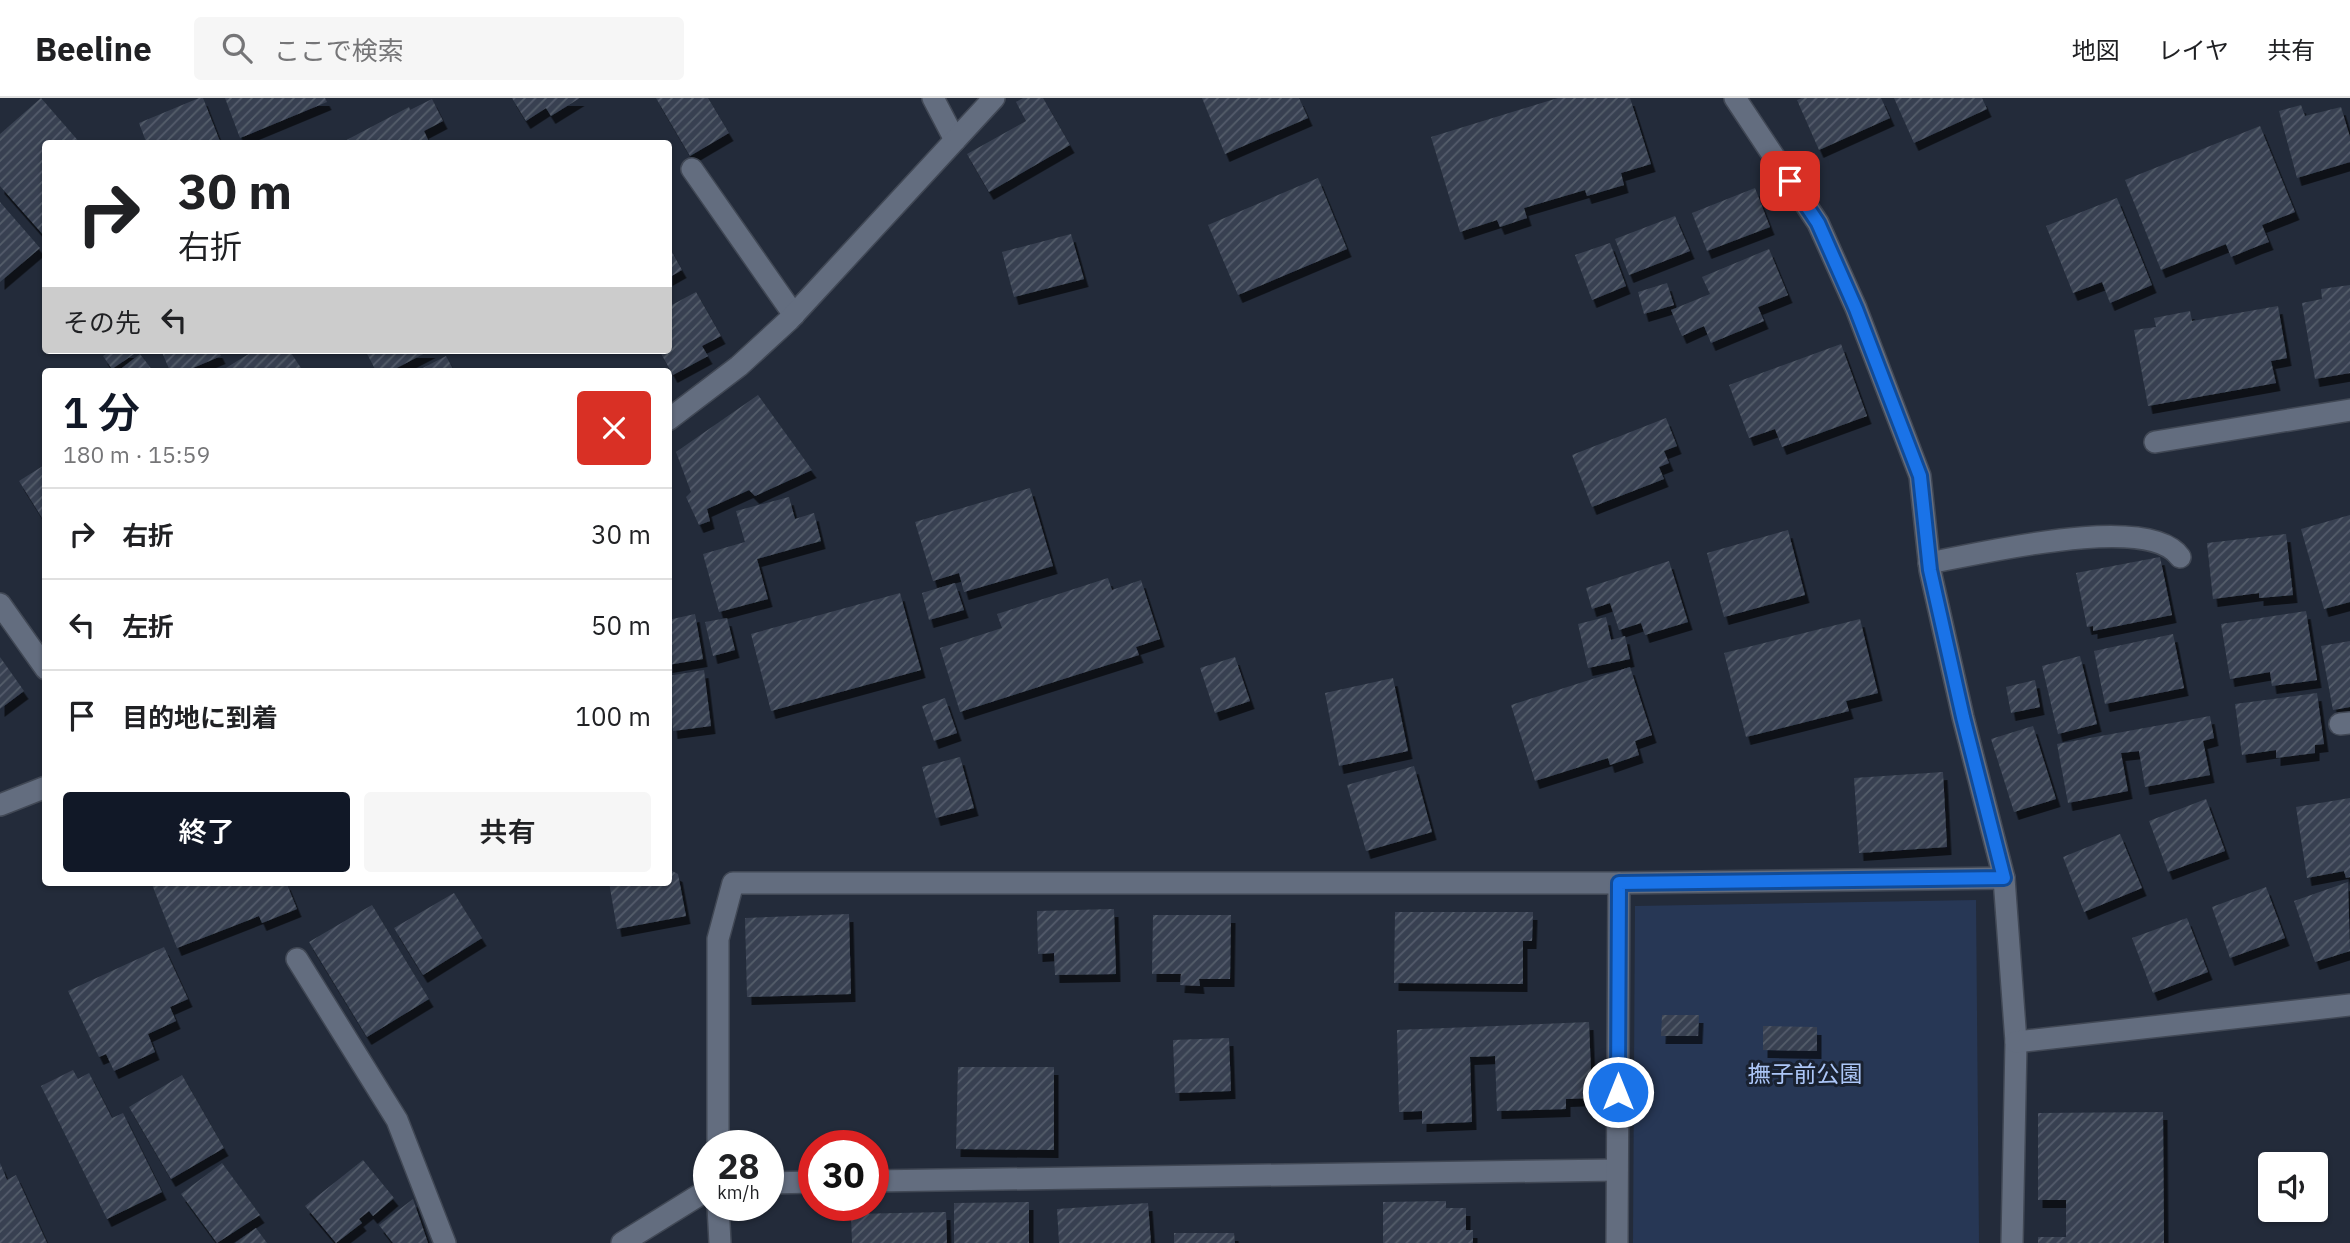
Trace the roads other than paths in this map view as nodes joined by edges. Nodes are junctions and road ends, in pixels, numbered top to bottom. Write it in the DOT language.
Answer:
graph roads {
  1 [pos="933,98"];
  2 [pos="994,98"];
  3 [pos="1735,98"];
  4 [pos="955,140"];
  5 [pos="692,169"];
  6 [pos="794,315"];
  7 [pos="2350,410"];
  8 [pos="672,416"];
  9 [pos="2155,442"];
  10 [pos="2180,556"];
  11 [pos="1929,563"];
  12 [pos="0,604"];
  13 [pos="42,663"];
  14 [pos="42,789"];
  15 [pos="0,805"];
  16 [pos="2004,878"];
  17 [pos="1619,883"];
  18 [pos="298,959"];
  19 [pos="2350,1005"];
  20 [pos="2016,1042"];
  21 [pos="718,1130"];
  22 [pos="1617,1170"];
  23 [pos="889,1181"];
  24 [pos="693,1199"];
  25 [pos="718,1221"];
  26 [pos="445,1243"];
  27 [pos="622,1243"];
  28 [pos="719,1243"];
  29 [pos="1617,1243"];
  30 [pos="2012,1243"];
  1 -- 4 [label="street"];
  2 -- 4 [label="street"];
  3 -- 11 [label="street"];
  4 -- 6 [label="street"];
  5 -- 6 [label="street"];
  6 -- 8 [label="street"];
  7 -- 9 [label="street"];
  10 -- 11 [label="street"];
  11 -- 16 [label="street"];
  12 -- 13 [label="street"];
  14 -- 15 [label="street"];
  16 -- 17 [label="street"];
  16 -- 20 [label="street"];
  17 -- 21 [label="street"];
  17 -- 22 [label="street"];
  18 -- 26 [label="street"];
  19 -- 20 [label="street"];
  20 -- 30 [label="street"];
  22 -- 23 [label="street"];
  22 -- 29 [label="street"];
  24 -- 27 [label="street"];
  25 -- 28 [label="street"];
}
